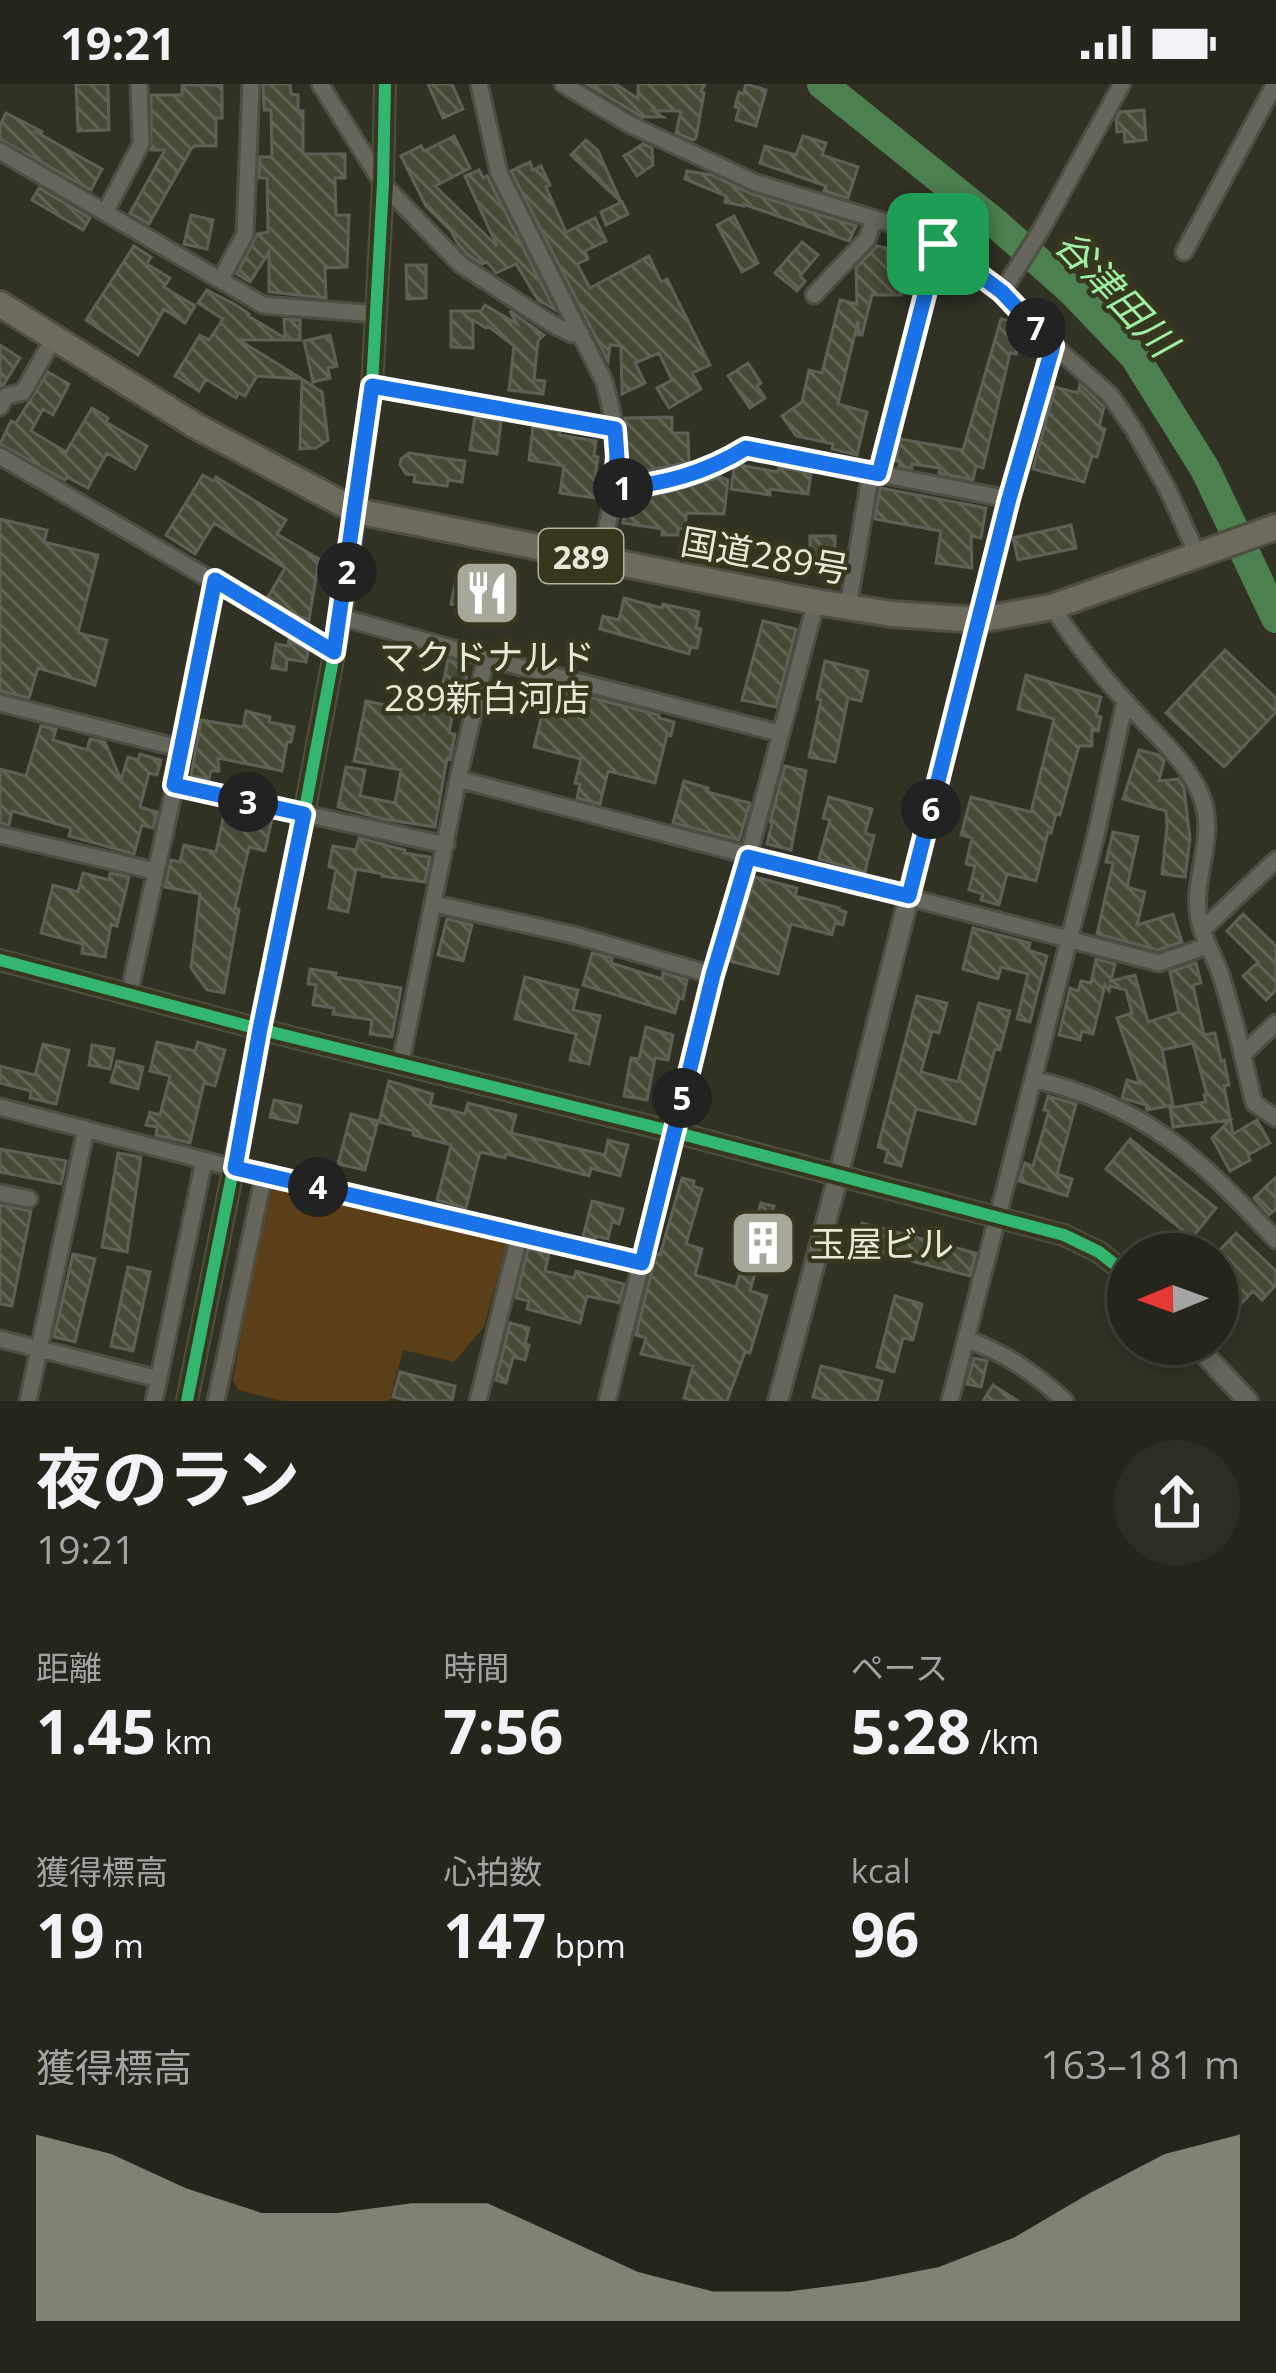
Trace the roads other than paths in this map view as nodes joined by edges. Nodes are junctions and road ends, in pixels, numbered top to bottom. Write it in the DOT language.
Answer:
graph roads {
  1 [pos="139,84"];
  2 [pos="251,84"];
  3 [pos="320,84"];
  4 [pos="385,84"];
  5 [pos="479,84"];
  6 [pos="563,84"];
  7 [pos="1122,84"];
  8 [pos="1275,84"];
  9 [pos="0,151"];
  10 [pos="382,184"];
  11 [pos="106,211"];
  12 [pos="874,220"];
  13 [pos="938,244"];
  14 [pos="1184,252"];
  15 [pos="220,279"];
  16 [pos="1006,284"];
  17 [pos="814,295"];
  18 [pos="0,304"];
  19 [pos="376,314"];
  20 [pos="581,334"];
  21 [pos="54,338"];
  22 [pos="1053,346"];
  23 [pos="372,386"];
  24 [pos="0,407"];
  25 [pos="615,429"];
  26 [pos="0,456"];
  27 [pos="875,473"];
  28 [pos="614,489"];
  29 [pos="1009,499"];
  30 [pos="356,511"];
  31 [pos="1276,527"];
  32 [pos="1202,554"];
  33 [pos="599,560"];
  34 [pos="215,580"];
  35 [pos="816,602"];
  36 [pos="848,607"];
  37 [pos="1052,607"];
  38 [pos="340,617"];
  39 [pos="979,620"];
  40 [pos="334,652"];
  41 [pos="486,658"];
  42 [pos="1125,702"];
  43 [pos="0,703"];
  44 [pos="779,733"];
  45 [pos="183,749"];
  46 [pos="458,779"];
  47 [pos="174,785"];
  48 [pos="304,814"];
  49 [pos="0,835"];
  50 [pos="446,845"];
  51 [pos="748,857"];
  52 [pos="1276,860"];
  53 [pos="154,871"];
  54 [pos="909,896"];
  55 [pos="435,904"];
  56 [pos="1068,938"];
  57 [pos="1205,938"];
  58 [pos="0,960"];
  59 [pos="713,975"];
  60 [pos="128,994"];
  61 [pos="1276,1023"];
  62 [pos="260,1029"];
  63 [pos="1242,1054"];
  64 [pos="400,1066"];
  65 [pos="1033,1079"];
  66 [pos="0,1107"];
  67 [pos="1274,1112"];
  68 [pos="86,1129"];
  69 [pos="674,1132"];
  70 [pos="204,1160"];
  71 [pos="235,1168"];
  72 [pos="264,1175"];
  73 [pos="838,1177"];
  74 [pos="0,1193"];
  75 [pos="29,1199"];
  76 [pos="997,1216"];
  77 [pos="520,1233"];
  78 [pos="1276,1240"];
  79 [pos="1107,1258"];
  80 [pos="642,1263"];
  81 [pos="0,1339"];
  82 [pos="966,1339"];
  83 [pos="39,1349"];
  84 [pos="1215,1365"];
  85 [pos="159,1379"];
  86 [pos="220,1400"];
  87 [pos="28,1401"];
  88 [pos="154,1401"];
  89 [pos="187,1401"];
  90 [pos="478,1401"];
  91 [pos="607,1401"];
  92 [pos="778,1401"];
  93 [pos="950,1401"];
  94 [pos="1065,1401"];
  95 [pos="1248,1401"];
  1 -- 11 [label="street"];
  2 -- 15 [label="street"];
  3 -- 10 [label="street"];
  4 -- 10 [label="street"];
  5 -- 20 [label="street"];
  6 -- 12 [label="street"];
  7 -- 16 [label="street"];
  8 -- 14 [label="street"];
  9 -- 11 [label="street"];
  10 -- 19 [label="street"];
  10 -- 20 [label="street"];
  11 -- 15 [label="street"];
  12 -- 13 [label="street"];
  12 -- 17 [label="street"];
  13 -- 16 [label="street"];
  13 -- 27 [label="street"];
  15 -- 19 [label="street"];
  16 -- 22 [label="street"];
  18 -- 21 [label="highway, 国道289号 / 289"];
  19 -- 23 [label="street"];
  20 -- 25 [label="street"];
  21 -- 24 [label="street"];
  21 -- 30 [label="highway, 国道289号 / 289"];
  22 -- 29 [label="street"];
  22 -- 32 [label="street"];
  23 -- 25 [label="street"];
  23 -- 30 [label="street"];
  25 -- 28 [label="street"];
  26 -- 34 [label="street"];
  27 -- 28 [label="street"];
  27 -- 29 [label="street"];
  27 -- 36 [label="street"];
  28 -- 33 [label="street"];
  29 -- 39 [label="street"];
  30 -- 33 [label="highway, 国道289号 / 289"];
  30 -- 38 [label="street"];
  31 -- 32 [label="highway, 国道289号 / 289"];
  32 -- 37 [label="highway, 国道289号 / 289"];
  33 -- 35 [label="highway, 国道289号 / 289"];
  34 -- 40 [label="street"];
  34 -- 45 [label="street"];
  35 -- 36 [label="highway, 国道289号 / 289"];
  35 -- 44 [label="street"];
  36 -- 39 [label="highway, 国道289号 / 289"];
  37 -- 39 [label="highway, 国道289号 / 289"];
  37 -- 42 [label="street"];
  38 -- 40 [label="street"];
  38 -- 41 [label="street"];
  39 -- 54 [label="street"];
  40 -- 48 [label="street"];
  41 -- 44 [label="street"];
  41 -- 46 [label="street"];
  42 -- 56 [label="street"];
  42 -- 57 [label="street"];
  43 -- 45 [label="street"];
  44 -- 51 [label="street"];
  45 -- 47 [label="street"];
  46 -- 50 [label="street"];
  46 -- 51 [label="street"];
  47 -- 48 [label="street"];
  47 -- 53 [label="street"];
  48 -- 50 [label="street"];
  48 -- 62 [label="street"];
  49 -- 53 [label="street"];
  50 -- 55 [label="street"];
  51 -- 54 [label="street"];
  51 -- 59 [label="street"];
  52 -- 57 [label="street"];
  53 -- 60 [label="street"];
  54 -- 56 [label="street"];
  54 -- 73 [label="street"];
  55 -- 59 [label="street"];
  55 -- 64 [label="street"];
  56 -- 57 [label="street"];
  56 -- 65 [label="street"];
  57 -- 63 [label="street"];
  58 -- 60 [label="street"];
  59 -- 69 [label="street"];
  60 -- 62 [label="street"];
  61 -- 63 [label="street"];
  62 -- 64 [label="street"];
  62 -- 71 [label="street"];
  63 -- 67 [label="street"];
  64 -- 69 [label="street"];
  65 -- 76 [label="street"];
  65 -- 78 [label="street"];
  66 -- 68 [label="street"];
  68 -- 70 [label="street"];
  68 -- 83 [label="street"];
  69 -- 73 [label="street"];
  69 -- 80 [label="street"];
  70 -- 71 [label="street"];
  70 -- 85 [label="street"];
  71 -- 72 [label="street"];
  71 -- 89 [label="street"];
  72 -- 77 [label="street"];
  72 -- 86 [label="street"];
  73 -- 76 [label="street"];
  73 -- 92 [label="street"];
  74 -- 75 [label="street"];
  76 -- 79 [label="street"];
  76 -- 82 [label="street"];
  77 -- 80 [label="street"];
  77 -- 90 [label="street"];
  80 -- 91 [label="street"];
  81 -- 83 [label="street"];
  82 -- 93 [label="street"];
  82 -- 94 [label="street"];
  83 -- 85 [label="street"];
  83 -- 87 [label="street"];
  84 -- 95 [label="street"];
  85 -- 88 [label="street"];
}
